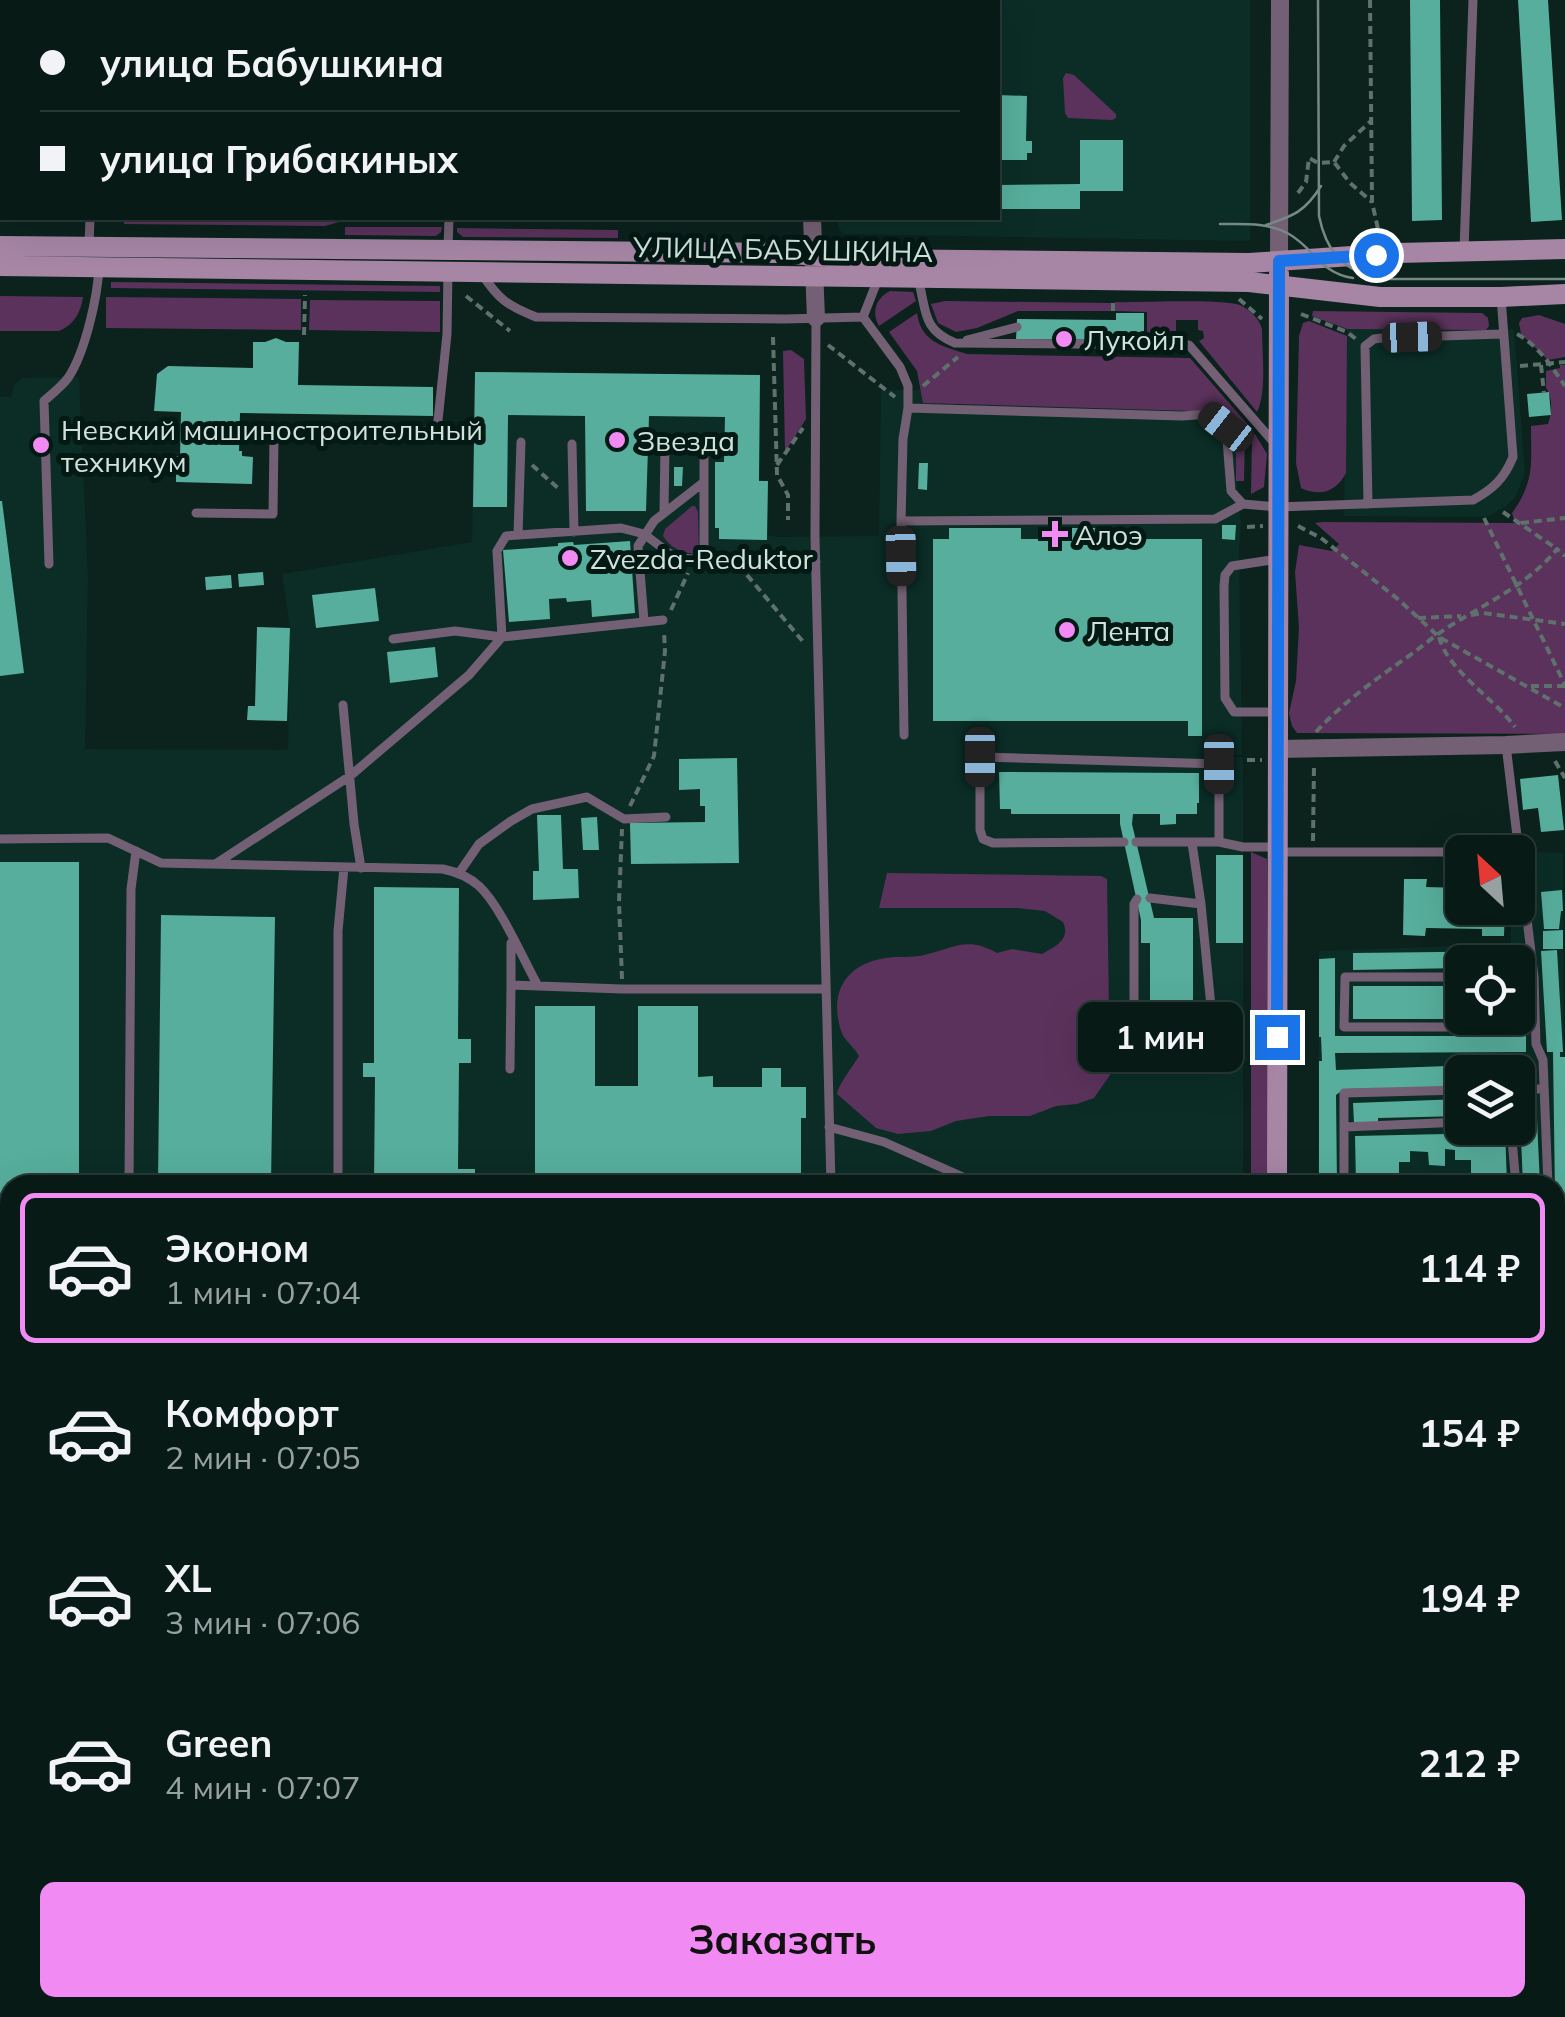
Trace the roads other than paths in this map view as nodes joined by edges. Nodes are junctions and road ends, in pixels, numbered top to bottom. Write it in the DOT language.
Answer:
graph roads {
  1 [pos="1280,0"];
  2 [pos="1473,0"];
  3 [pos="90,220"];
  4 [pos="449,220"];
  5 [pos="812,220"];
  6 [pos="0,246"];
  7 [pos="1565,249"];
  8 [pos="1464,252"];
  9 [pos="812,254"];
  10 [pos="95,257"];
  11 [pos="1279,261"];
  12 [pos="448,262"];
  13 [pos="0,266"];
  14 [pos="480,272"];
  15 [pos="814,277"];
  16 [pos="878,278"];
  17 [pos="918,279"];
  18 [pos="1279,286"];
  19 [pos="1565,294"];
  20 [pos="1501,297"];
  21 [pos="863,317"];
  22 [pos="1017,326"];
  23 [pos="816,327"];
  24 [pos="1502,334"];
  25 [pos="955,343"];
  26 [pos="908,408"];
  27 [pos="521,442"];
  28 [pos="572,444"];
  29 [pos="1278,447"];
  30 [pos="704,482"];
  31 [pos="1243,504"];
  32 [pos="1368,504"];
  33 [pos="1278,507"];
  34 [pos="196,513"];
  35 [pos="664,514"];
  36 [pos="901,521"];
  37 [pos="574,532"];
  38 [pos="644,534"];
  39 [pos="518,535"];
  40 [pos="1278,559"];
  41 [pos="699,561"];
  42 [pos="816,562"];
  43 [pos="49,564"];
  44 [pos="663,620"];
  45 [pos="644,621"];
  46 [pos="502,637"];
  47 [pos="393,640"];
  48 [pos="343,705"];
  49 [pos="1278,712"];
  50 [pos="904,734"];
  51 [pos="1565,742"];
  52 [pos="1506,745"];
  53 [pos="1271,754"];
  54 [pos="350,776"];
  55 [pos="666,816"];
  56 [pos="0,838"];
  57 [pos="1124,842"];
  58 [pos="1136,842"];
  59 [pos="1219,842"];
  60 [pos="1192,843"];
  61 [pos="1278,849"];
  62 [pos="136,851"];
  63 [pos="1445,852"];
  64 [pos="216,864"];
  65 [pos="344,867"];
  66 [pos="362,868"];
  67 [pos="459,873"];
  68 [pos="1150,898"];
  69 [pos="1137,899"];
  70 [pos="1202,904"];
  71 [pos="511,938"];
  72 [pos="1530,945"];
  73 [pos="1445,977"];
  74 [pos="512,985"];
  75 [pos="538,986"];
  76 [pos="826,989"];
  77 [pos="1445,1027"];
  78 [pos="1535,1027"];
  79 [pos="510,1069"];
  80 [pos="1535,1089"];
  81 [pos="1544,1089"];
  82 [pos="1445,1090"];
  83 [pos="1445,1123"];
  84 [pos="829,1127"];
  85 [pos="1344,1128"];
  86 [pos="1512,1145"];
  87 [pos="129,1175"];
  88 [pos="338,1175"];
  89 [pos="830,1175"];
  90 [pos="958,1175"];
  91 [pos="1277,1175"];
  92 [pos="1344,1175"];
  93 [pos="1515,1175"];
  94 [pos="1548,1175"];
  1 -- 11 [label="street"];
  2 -- 8 [label="lane"];
  3 -- 10 [label="lane"];
  4 -- 12 [label="lane"];
  5 -- 9 [label="street"];
  6 -- 10 [label="main road, УЛИЦА БАБУШКИНА"];
  7 -- 8 [label="main road, УЛИЦА БАБУШКИНА"];
  8 -- 11 [label="main road, УЛИЦА БАБУШКИНА"];
  9 -- 11 [label="main road, УЛИЦА БАБУШКИНА"];
  9 -- 12 [label="main road, УЛИЦА БАБУШКИНА"];
  9 -- 15 [label="street"];
  10 -- 12 [label="main road, УЛИЦА БАБУШКИНА"];
  10 -- 13 [label="main road, УЛИЦА БАБУШКИНА"];
  10 -- 43 [label="lane"];
  11 -- 18 [label="main road"];
  12 -- 14 [label="main road, УЛИЦА БАБУШКИНА"];
  12 -- 34 [label="lane"];
  14 -- 15 [label="main road, УЛИЦА БАБУШКИНА"];
  14 -- 23 [label="lane"];
  15 -- 16 [label="main road, УЛИЦА БАБУШКИНА"];
  15 -- 23 [label="street"];
  16 -- 17 [label="main road, УЛИЦА БАБУШКИНА"];
  16 -- 21 [label="lane"];
  17 -- 18 [label="main road, УЛИЦА БАБУШКИНА"];
  17 -- 25 [label="lane"];
  18 -- 20 [label="main road, УЛИЦА БАБУШКИНА"];
  18 -- 29 [label="main road"];
  19 -- 20 [label="main road, УЛИЦА БАБУШКИНА"];
  20 -- 24 [label="lane"];
  21 -- 23 [label="lane"];
  21 -- 26 [label="lane"];
  22 -- 25 [label="lane"];
  23 -- 42 [label="lane"];
  24 -- 32 [label="lane"];
  24 -- 32 [label="lane"];
  25 -- 29 [label="lane"];
  26 -- 31 [label="lane"];
  26 -- 36 [label="lane"];
  27 -- 39 [label="lane"];
  28 -- 37 [label="lane"];
  29 -- 33 [label="main road"];
  30 -- 35 [label="lane"];
  30 -- 35 [label="lane"];
  30 -- 41 [label="lane"];
  31 -- 33 [label="lane"];
  31 -- 36 [label="lane"];
  32 -- 33 [label="lane"];
  33 -- 40 [label="main road"];
  35 -- 38 [label="lane"];
  36 -- 50 [label="lane"];
  37 -- 38 [label="lane"];
  37 -- 39 [label="lane"];
  38 -- 41 [label="lane"];
  38 -- 45 [label="lane"];
  39 -- 46 [label="lane"];
  40 -- 49 [label="main road"];
  40 -- 49 [label="lane"];
  41 -- 42 [label="lane"];
  42 -- 76 [label="lane"];
  44 -- 45 [label="lane"];
  45 -- 46 [label="lane"];
  46 -- 47 [label="lane"];
  46 -- 54 [label="lane"];
  48 -- 54 [label="lane"];
  49 -- 53 [label="main road"];
  51 -- 52 [label="street"];
  52 -- 53 [label="street"];
  52 -- 72 [label="lane"];
  53 -- 61 [label="main road"];
  54 -- 64 [label="lane"];
  54 -- 66 [label="lane"];
  55 -- 67 [label="lane"];
  56 -- 62 [label="lane"];
  57 -- 59 [label="lane"];
  58 -- 60 [label="lane"];
  59 -- 60 [label="lane"];
  59 -- 61 [label="lane"];
  60 -- 70 [label="lane"];
  61 -- 63 [label="lane"];
  61 -- 91 [label="main road"];
  62 -- 64 [label="lane"];
  62 -- 87 [label="lane"];
  64 -- 65 [label="lane"];
  65 -- 66 [label="lane"];
  65 -- 88 [label="lane"];
  66 -- 67 [label="lane"];
  67 -- 71 [label="lane"];
  68 -- 70 [label="lane"];
  69 -- 70 [label="lane"];
  71 -- 74 [label="lane"];
  71 -- 75 [label="lane"];
  73 -- 77 [label="lane"];
  74 -- 75 [label="lane"];
  74 -- 79 [label="lane"];
  75 -- 76 [label="lane"];
  76 -- 84 [label="lane"];
  78 -- 81 [label="lane"];
  80 -- 81 [label="lane"];
  81 -- 94 [label="lane"];
  82 -- 85 [label="lane"];
  83 -- 85 [label="lane"];
  84 -- 89 [label="lane"];
  84 -- 90 [label="lane"];
  85 -- 92 [label="lane"];
  86 -- 93 [label="lane"];
}
